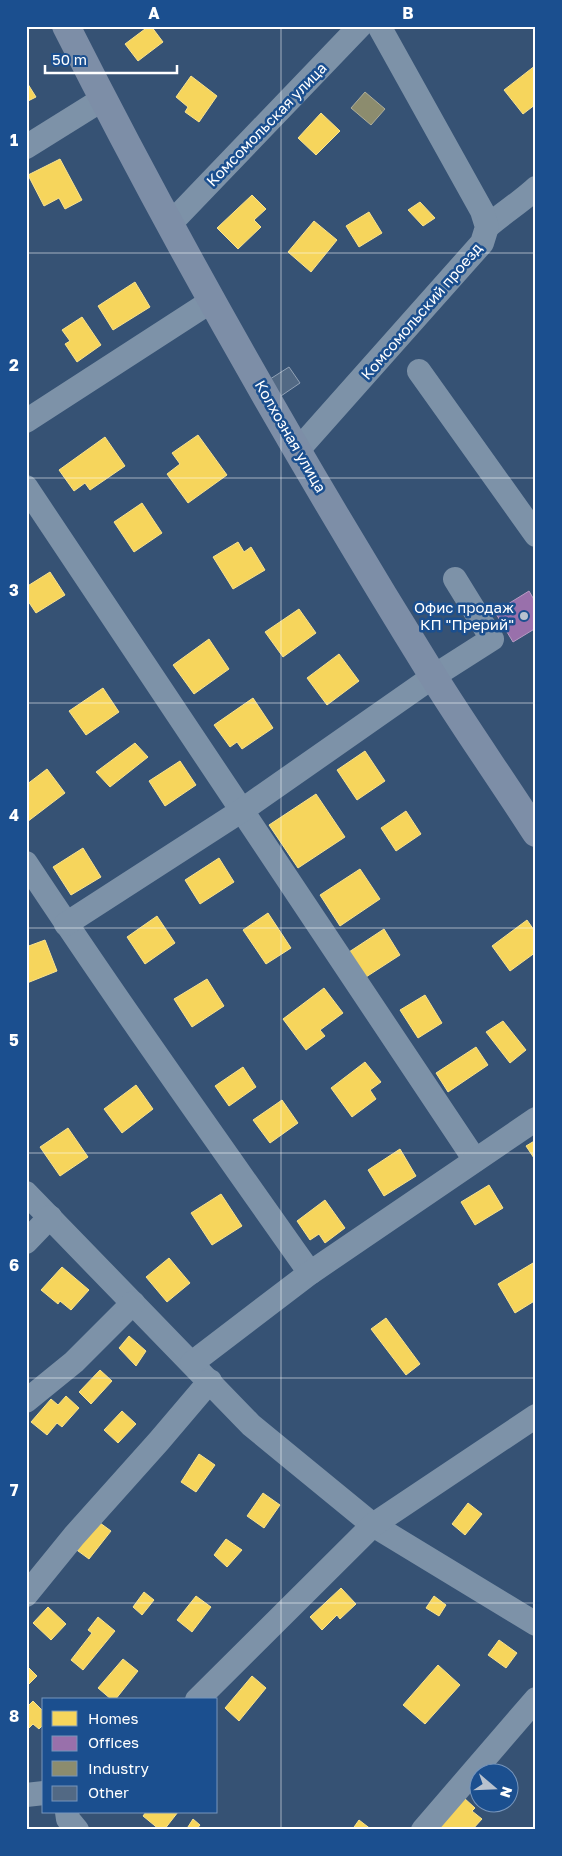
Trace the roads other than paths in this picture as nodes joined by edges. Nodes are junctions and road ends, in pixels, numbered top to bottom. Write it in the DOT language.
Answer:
graph roads {
  1 [pos="66,26"];
  2 [pos="360,26"];
  3 [pos="379,26"];
  4 [pos="103,99"];
  5 [pos="26,147"];
  6 [pos="536,188"];
  7 [pos="171,223"];
  8 [pos="487,226"];
  9 [pos="213,300"];
  10 [pos="419,371"];
  11 [pos="26,421"];
  12 [pos="298,450"];
  13 [pos="26,487"];
  14 [pos="536,535"];
  15 [pos="454,579"];
  16 [pos="434,676"];
  17 [pos="241,811"];
  18 [pos="536,833"];
  19 [pos="26,863"];
  20 [pos="66,924"];
  21 [pos="536,1119"];
  22 [pos="475,1160"];
  23 [pos="26,1193"];
  24 [pos="50,1217"];
  25 [pos="26,1242"];
  26 [pos="310,1273"];
  27 [pos="133,1302"];
  28 [pos="192,1363"];
  29 [pos="210,1382"];
  30 [pos="26,1401"];
  31 [pos="536,1416"];
  32 [pos="373,1525"];
  33 [pos="26,1595"];
  34 [pos="536,1624"];
  35 [pos="199,1698"];
  36 [pos="536,1699"];
  37 [pos="42,1793"];
  38 [pos="26,1795"];
  39 [pos="67,1814"];
  40 [pos="77,1830"];
  41 [pos="423,1830"];
  1 -- 4 [label="main road, Колхозная улица"];
  2 -- 7 [label="street, Комсомольская улица"];
  3 -- 8 [label="street, Комсомольский проезд"];
  4 -- 5 [label="street"];
  4 -- 7 [label="main road, Колхозная улица"];
  6 -- 8 [label="street"];
  7 -- 9 [label="main road, Колхозная улица"];
  8 -- 12 [label="street, Комсомольский проезд"];
  9 -- 11 [label="street"];
  9 -- 12 [label="main road, Колхозная улица"];
  10 -- 14 [label="street"];
  12 -- 16 [label="main road, Колхозная улица"];
  13 -- 17 [label="street"];
  15 -- 16 [label="street"];
  16 -- 17 [label="street"];
  16 -- 18 [label="main road, Колхозная улица"];
  17 -- 20 [label="street"];
  17 -- 22 [label="street"];
  19 -- 20 [label="street"];
  20 -- 26 [label="street"];
  21 -- 22 [label="street"];
  22 -- 26 [label="street"];
  23 -- 24 [label="street"];
  24 -- 25 [label="street"];
  24 -- 27 [label="street"];
  26 -- 28 [label="street"];
  27 -- 28 [label="street"];
  27 -- 30 [label="street"];
  28 -- 29 [label="street"];
  29 -- 32 [label="street"];
  29 -- 33 [label="street"];
  31 -- 32 [label="street"];
  32 -- 34 [label="street"];
  32 -- 35 [label="street"];
  36 -- 41 [label="street"];
  37 -- 38 [label="street"];
  39 -- 40 [label="street"];
}
